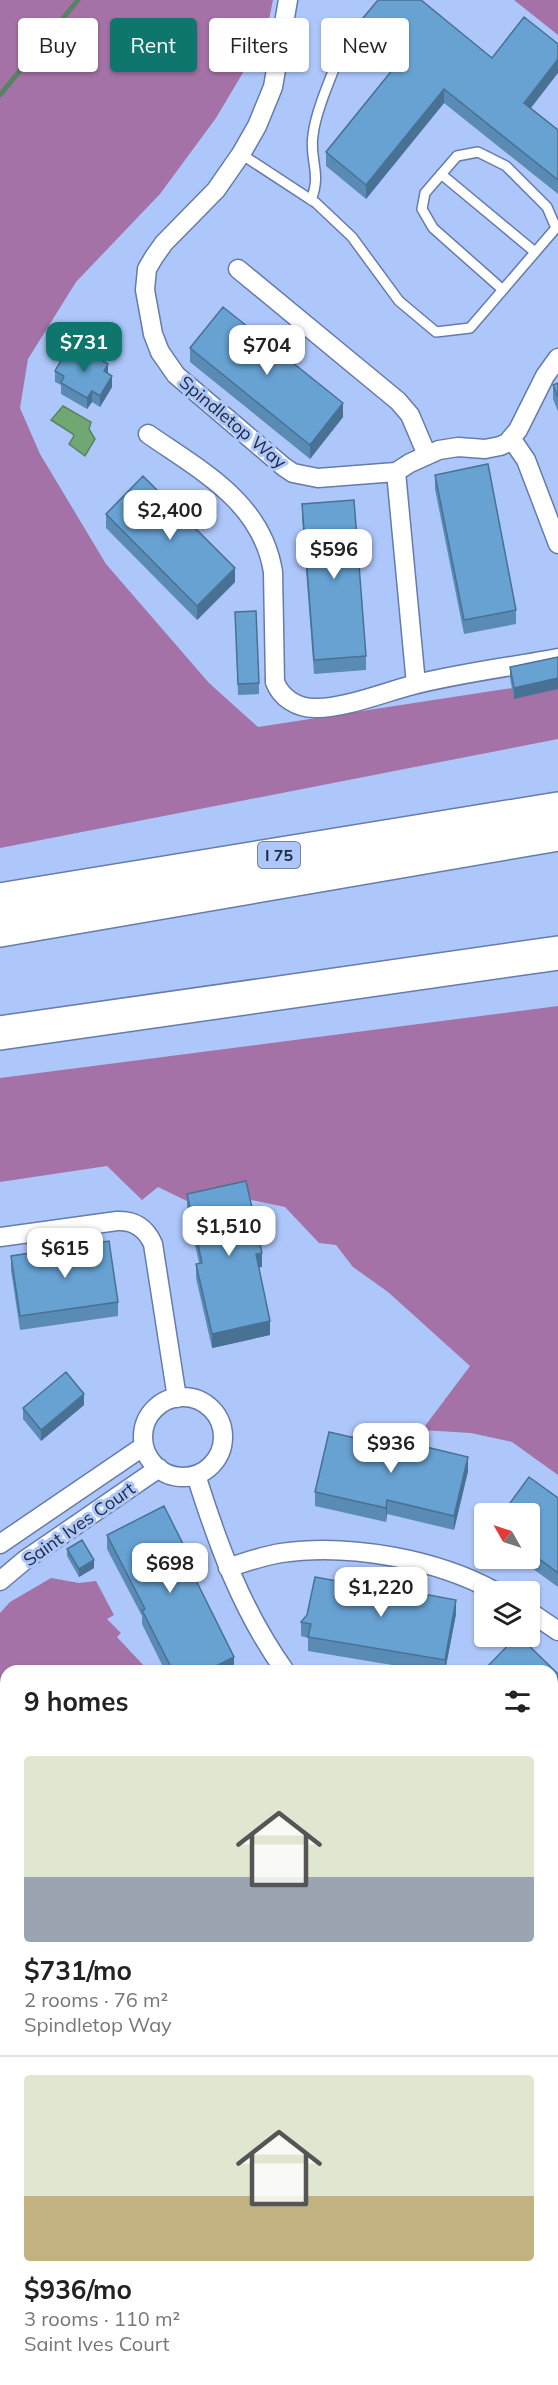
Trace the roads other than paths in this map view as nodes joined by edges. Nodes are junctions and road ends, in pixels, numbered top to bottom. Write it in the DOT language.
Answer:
graph roads {
  1 [pos="288,0"];
  2 [pos="334,72"];
  3 [pos="242,154"];
  4 [pos="441,174"];
  5 [pos="311,200"];
  6 [pos="535,252"];
  7 [pos="237,269"];
  8 [pos="503,290"];
  9 [pos="558,358"];
  10 [pos="147,434"];
  11 [pos="511,438"];
  12 [pos="427,455"];
  13 [pos="396,472"];
  14 [pos="558,544"];
  15 [pos="558,658"];
  16 [pos="416,684"];
  17 [pos="558,809"];
  18 [pos="558,834"];
  19 [pos="0,900"];
  20 [pos="0,930"];
  21 [pos="558,953"];
  22 [pos="0,1033"];
  23 [pos="0,1237"];
  24 [pos="177,1398"];
  25 [pos="144,1446"];
  26 [pos="159,1468"];
  27 [pos="196,1475"];
  28 [pos="50,1509"];
  29 [pos="64,1533"];
  30 [pos="0,1544"];
  31 [pos="228,1568"];
  32 [pos="0,1581"];
  33 [pos="474,1582"];
  34 [pos="540,1618"];
  35 [pos="558,1631"];
  36 [pos="281,1665"];
  1 -- 3 [label="street, Spindletop Way"];
  2 -- 5 [label="lane"];
  3 -- 5 [label="lane"];
  3 -- 13 [label="street, Spindletop Way"];
  4 -- 6 [label="lane"];
  4 -- 6 [label="lane"];
  4 -- 8 [label="lane"];
  5 -- 8 [label="lane"];
  6 -- 8 [label="lane"];
  7 -- 12 [label="street"];
  9 -- 11 [label="street"];
  10 -- 16 [label="street"];
  11 -- 12 [label="street, Spindletop Way"];
  11 -- 14 [label="street"];
  12 -- 13 [label="street, Spindletop Way"];
  13 -- 16 [label="street"];
  15 -- 16 [label="street"];
  17 -- 19 [label="highway, I 75"];
  18 -- 20 [label="highway"];
  21 -- 22 [label="highway"];
  23 -- 24 [label="street"];
  24 -- 25 [label="street"];
  24 -- 27 [label="street"];
  25 -- 26 [label="street"];
  25 -- 28 [label="street, Saint Ives Court"];
  26 -- 27 [label="street"];
  26 -- 29 [label="street, Saint Ives Court"];
  27 -- 31 [label="street"];
  28 -- 29 [label="street"];
  28 -- 30 [label="street, Saint Ives Court"];
  29 -- 32 [label="street, Saint Ives Court"];
  31 -- 33 [label="street"];
  31 -- 36 [label="street"];
  34 -- 35 [label="street"];
}
